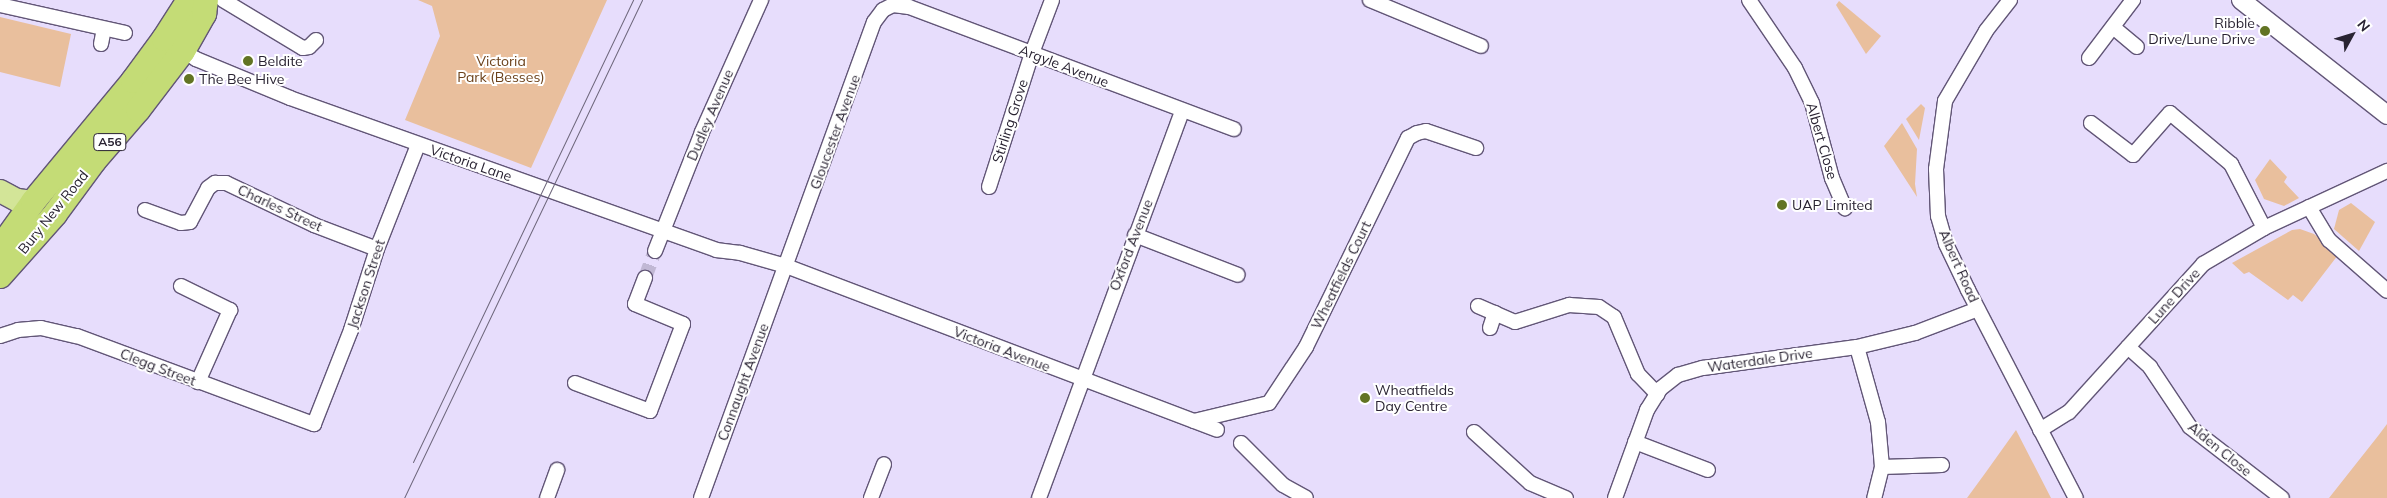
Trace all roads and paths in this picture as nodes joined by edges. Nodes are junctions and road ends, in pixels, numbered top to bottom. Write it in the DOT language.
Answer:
graph roads {
  1 [pos="189,0"];
  2 [pos="206,0"];
  3 [pos="224,0"];
  4 [pos="761,0"];
  5 [pos="1052,0"];
  6 [pos="1371,0"];
  7 [pos="1749,0"];
  8 [pos="2010,0"];
  9 [pos="2133,0"];
  10 [pos="2241,0"];
  11 [pos="0,5"];
  12 [pos="893,5"];
  13 [pos="2113,27"];
  14 [pos="104,29"];
  15 [pos="125,33"];
  16 [pos="316,40"];
  17 [pos="101,44"];
  18 [pos="174,45"];
  19 [pos="1481,46"];
  20 [pos="2137,47"];
  21 [pos="1032,53"];
  22 [pos="2089,58"];
  23 [pos="1182,111"];
  24 [pos="2387,115"];
  25 [pos="2091,123"];
  26 [pos="1234,129"];
  27 [pos="418,145"];
  28 [pos="1476,148"];
  29 [pos="2387,171"];
  30 [pos="989,187"];
  31 [pos="0,191"];
  32 [pos="33,202"];
  33 [pos="2309,207"];
  34 [pos="1845,208"];
  35 [pos="145,210"];
  36 [pos="2264,228"];
  37 [pos="663,231"];
  38 [pos="1135,235"];
  39 [pos="0,248"];
  40 [pos="377,249"];
  41 [pos="655,251"];
  42 [pos="786,266"];
  43 [pos="1238,275"];
  44 [pos="0,276"];
  45 [pos="645,278"];
  46 [pos="181,286"];
  47 [pos="2387,291"];
  48 [pos="1478,306"];
  49 [pos="1978,309"];
  50 [pos="1495,313"];
  51 [pos="1490,328"];
  52 [pos="0,336"];
  53 [pos="1857,347"];
  54 [pos="2128,347"];
  55 [pos="1081,379"];
  56 [pos="198,382"];
  57 [pos="575,383"];
  58 [pos="1657,394"];
  59 [pos="1194,421"];
  60 [pos="314,424"];
  61 [pos="1218,430"];
  62 [pos="2040,430"];
  63 [pos="1474,432"];
  64 [pos="1635,442"];
  65 [pos="1241,444"];
  66 [pos="884,464"];
  67 [pos="1942,465"];
  68 [pos="1882,467"];
  69 [pos="557,470"];
  70 [pos="1708,470"];
  71 [pos="547,498"];
  72 [pos="701,498"];
  73 [pos="871,498"];
  74 [pos="1039,498"];
  75 [pos="1306,498"];
  76 [pos="1566,498"];
  77 [pos="1615,498"];
  78 [pos="1874,498"];
  79 [pos="2076,498"];
  80 [pos="2282,498"];
  1 -- 18 [label="highway, Bury New Road / A56"];
  2 -- 18 [label="highway, Bury New Road / A56"];
  3 -- 16 [label="street"];
  4 -- 37 [label="street, Dudley Avenue"];
  5 -- 21 [label="street, Stirling Grove"];
  6 -- 19 [label="street"];
  7 -- 34 [label="street, Albert Close"];
  8 -- 49 [label="street, Albert Road"];
  9 -- 13 [label="street"];
  10 -- 24 [label="street"];
  11 -- 14 [label="street"];
  12 -- 21 [label="street, Argyle Avenue"];
  12 -- 42 [label="street, Gloucester Avenue"];
  13 -- 20 [label="street"];
  13 -- 22 [label="street"];
  14 -- 15 [label="street"];
  14 -- 17 [label="street"];
  18 -- 27 [label="street, Victoria Lane"];
  18 -- 32 [label="highway, Bury New Road / A56"];
  18 -- 44 [label="highway, Bury New Road / A56"];
  21 -- 23 [label="street, Argyle Avenue"];
  21 -- 30 [label="street, Stirling Grove"];
  23 -- 26 [label="street, Argyle Avenue"];
  23 -- 38 [label="street, Oxford Avenue"];
  25 -- 36 [label="street"];
  27 -- 37 [label="street, Victoria Lane"];
  27 -- 40 [label="street, Jackson Street"];
  28 -- 59 [label="street, Wheatfields Court"];
  29 -- 33 [label="street, Lune Drive"];
  31 -- 32 [label="main road"];
  32 -- 39 [label="highway, Bury New Road / A56"];
  33 -- 36 [label="street, Lune Drive"];
  33 -- 47 [label="street"];
  35 -- 40 [label="street, Charles Street"];
  36 -- 54 [label="street, Lune Drive"];
  37 -- 41 [label="street, Dudley Avenue"];
  37 -- 42 [label="street, Victoria Lane"];
  38 -- 43 [label="street"];
  38 -- 55 [label="street, Oxford Avenue"];
  40 -- 60 [label="street, Jackson Street"];
  42 -- 55 [label="street, Victoria Avenue"];
  42 -- 72 [label="street, Connaught Avenue"];
  45 -- 57 [label="street"];
  46 -- 56 [label="street"];
  48 -- 50 [label="street"];
  49 -- 53 [label="street, Waterdale Drive"];
  49 -- 62 [label="street, Albert Road"];
  50 -- 51 [label="street"];
  50 -- 58 [label="street"];
  52 -- 56 [label="street, Clegg Street"];
  53 -- 58 [label="street, Waterdale Drive"];
  53 -- 68 [label="street"];
  54 -- 62 [label="street, Lune Drive"];
  54 -- 80 [label="street, Alden Close"];
  55 -- 59 [label="street, Victoria Avenue"];
  55 -- 74 [label="street, Oxford Avenue"];
  56 -- 60 [label="street, Clegg Street"];
  58 -- 64 [label="street, Waterdale Drive"];
  59 -- 61 [label="street, Victoria Avenue"];
  62 -- 79 [label="street, Albert Road"];
  63 -- 76 [label="street"];
  64 -- 70 [label="street"];
  64 -- 77 [label="street, Waterdale Drive"];
  65 -- 75 [label="street"];
  66 -- 73 [label="street"];
  67 -- 68 [label="street"];
  68 -- 78 [label="street"];
  69 -- 71 [label="street"];
}
